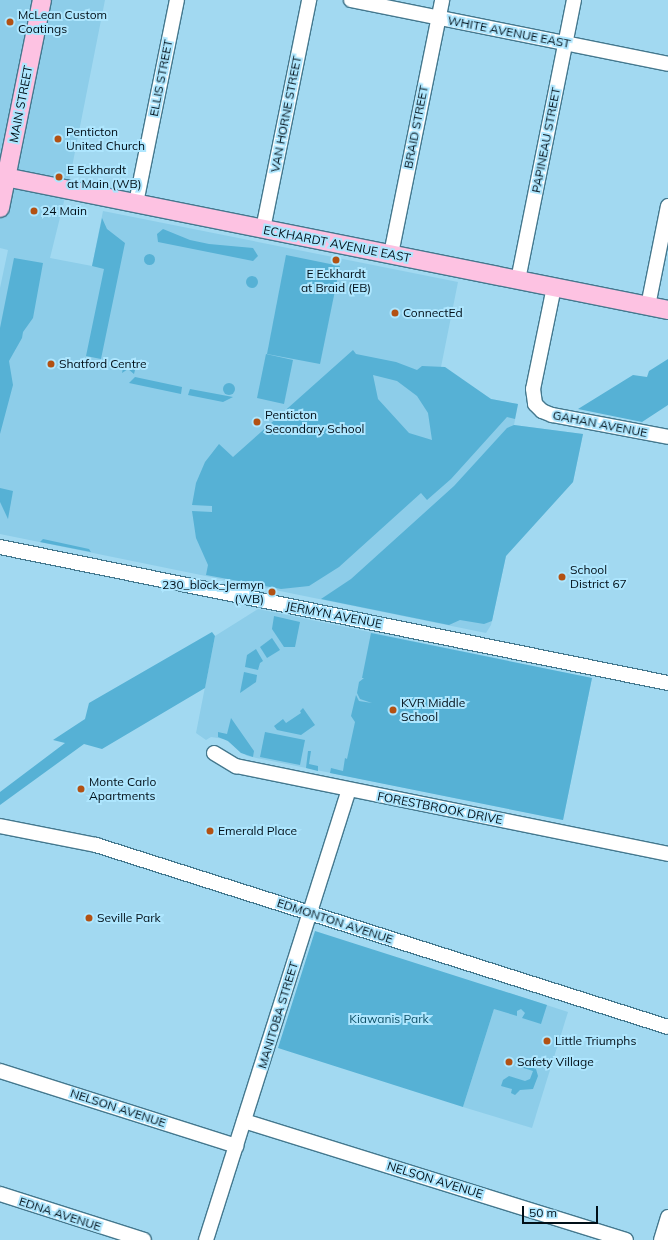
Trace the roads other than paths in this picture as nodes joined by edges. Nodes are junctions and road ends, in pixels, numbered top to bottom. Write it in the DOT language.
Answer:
graph roads {
  1 [pos="42,0"];
  2 [pos="177,0"];
  3 [pos="309,0"];
  4 [pos="351,0"];
  5 [pos="442,0"];
  6 [pos="574,0"];
  7 [pos="438,18"];
  8 [pos="566,44"];
  9 [pos="668,64"];
  10 [pos="3,176"];
  11 [pos="136,203"];
  12 [pos="668,206"];
  13 [pos="0,208"];
  14 [pos="263,229"];
  15 [pos="391,254"];
  16 [pos="518,280"];
  17 [pos="554,287"];
  18 [pos="648,306"];
  19 [pos="668,310"];
  20 [pos="668,438"];
  21 [pos="0,547"];
  22 [pos="668,683"];
  23 [pos="214,753"];
  24 [pos="349,790"];
  25 [pos="0,826"];
  26 [pos="668,854"];
  27 [pos="310,913"];
  28 [pos="668,1027"];
  29 [pos="0,1071"];
  30 [pos="244,1121"];
  31 [pos="236,1146"];
  32 [pos="0,1194"];
  33 [pos="668,1217"];
  34 [pos="144,1240"];
  35 [pos="206,1240"];
  36 [pos="626,1240"];
  37 [pos="661,1240"];
  1 -- 10 [label="main road, MAIN STREET"];
  2 -- 11 [label="street, ELLIS STREET"];
  3 -- 14 [label="street, VAN HORNE STREET"];
  4 -- 7 [label="street, WHITE AVENUE EAST"];
  5 -- 7 [label="street, BRAID STREET"];
  6 -- 8 [label="street, PAPINEAU STREET"];
  7 -- 8 [label="street, WHITE AVENUE EAST"];
  7 -- 15 [label="street, BRAID STREET"];
  8 -- 9 [label="street, WHITE AVENUE EAST"];
  8 -- 16 [label="street, PAPINEAU STREET"];
  10 -- 11 [label="main road, ECKHARDT AVENUE EAST"];
  10 -- 13 [label="main road, MAIN STREET"];
  11 -- 14 [label="main road, ECKHARDT AVENUE EAST"];
  12 -- 18 [label="street"];
  14 -- 15 [label="main road, ECKHARDT AVENUE EAST"];
  15 -- 16 [label="main road, ECKHARDT AVENUE EAST"];
  16 -- 17 [label="main road, ECKHARDT AVENUE EAST"];
  17 -- 18 [label="main road, ECKHARDT AVENUE EAST"];
  17 -- 20 [label="street, GAHAN AVENUE"];
  18 -- 19 [label="main road, ECKHARDT AVENUE EAST"];
  21 -- 22 [label="street, JERMYN AVENUE"];
  23 -- 24 [label="street, FORESTBROOK DRIVE"];
  24 -- 26 [label="street, FORESTBROOK DRIVE"];
  24 -- 27 [label="street, MANITOBA STREET"];
  25 -- 27 [label="street, EDMONTON AVENUE"];
  27 -- 28 [label="street, EDMONTON AVENUE"];
  27 -- 30 [label="street, MANITOBA STREET"];
  29 -- 31 [label="street, NELSON AVENUE"];
  30 -- 31 [label="street, MANITOBA STREET"];
  30 -- 36 [label="street, NELSON AVENUE"];
  31 -- 35 [label="street, MANITOBA STREET"];
  32 -- 34 [label="street, EDNA AVENUE"];
  33 -- 37 [label="street"];
}
